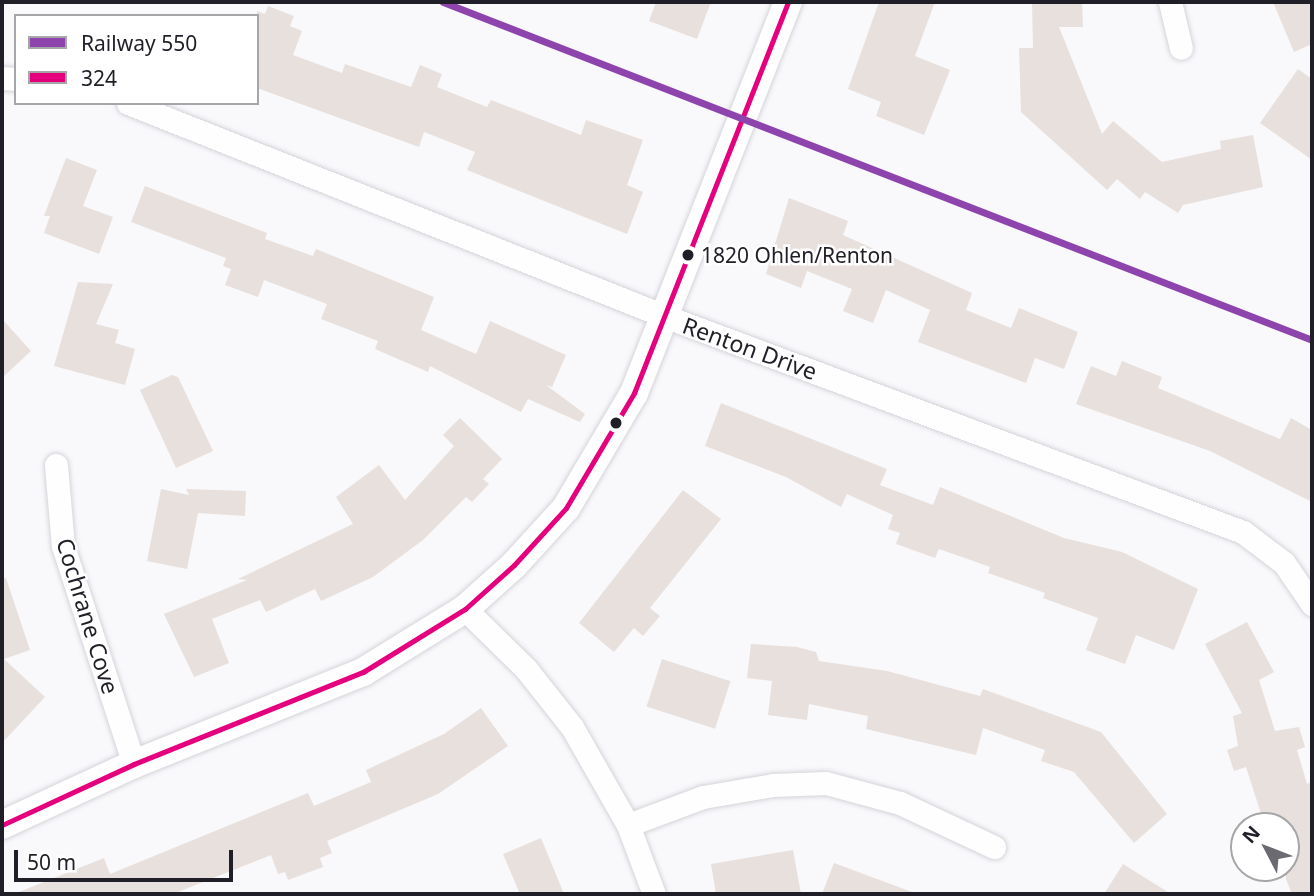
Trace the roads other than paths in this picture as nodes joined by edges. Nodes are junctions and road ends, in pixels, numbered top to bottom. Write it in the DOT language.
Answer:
graph roads {
  1 [pos="788,2"];
  2 [pos="1170,2"];
  3 [pos="1181,48"];
  4 [pos="133,105"];
  5 [pos="667,317"];
  6 [pos="56,465"];
  7 [pos="1312,604"];
  8 [pos="465,609"];
  9 [pos="134,764"];
  10 [pos="2,825"];
  11 [pos="628,825"];
  12 [pos="994,848"];
  13 [pos="654,894"];
  1 -- 5 [label="street"];
  2 -- 3 [label="street"];
  4 -- 5 [label="street, Renton Drive"];
  5 -- 7 [label="street, Renton Drive"];
  5 -- 8 [label="street"];
  6 -- 9 [label="street, Cochrane Cove"];
  8 -- 9 [label="street"];
  8 -- 11 [label="street"];
  9 -- 10 [label="street"];
  11 -- 12 [label="street"];
  11 -- 13 [label="street"];
}
